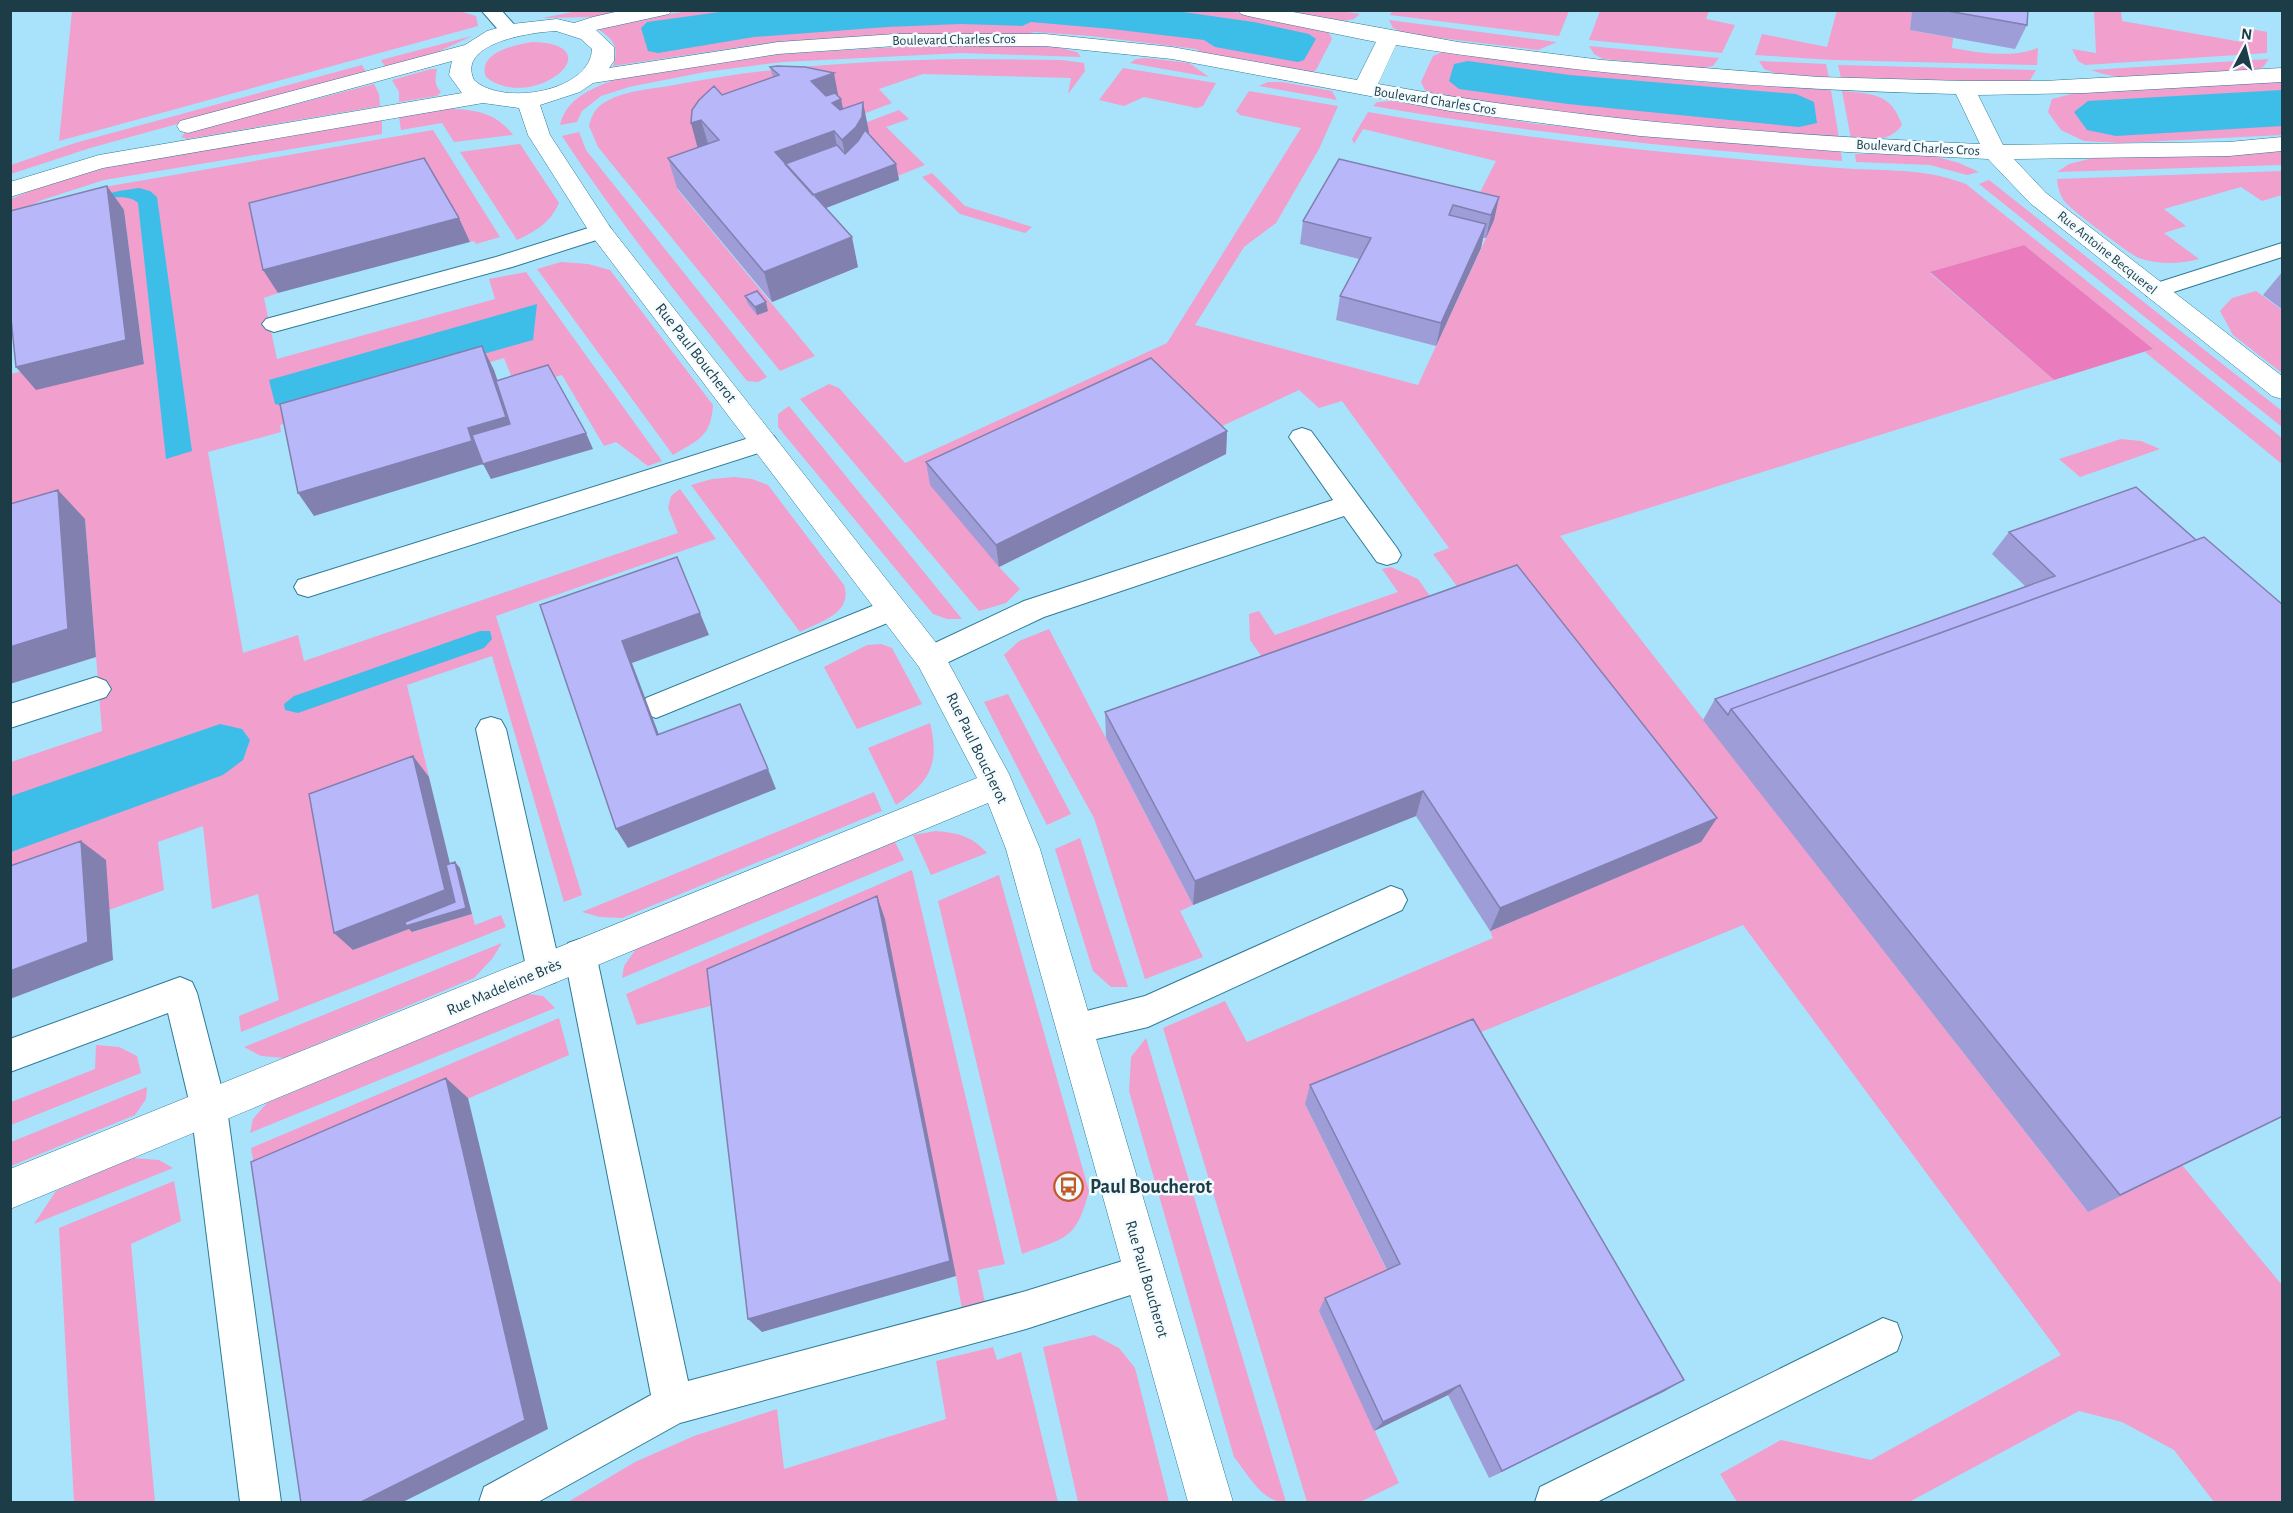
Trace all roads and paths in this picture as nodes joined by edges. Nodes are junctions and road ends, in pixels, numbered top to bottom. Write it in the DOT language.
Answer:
graph roads {
  1 [pos="490,10"];
  2 [pos="662,10"];
  3 [pos="1248,10"];
  4 [pos="578,29"];
  5 [pos="509,30"];
  6 [pos="1388,38"];
  7 [pos="470,50"];
  8 [pos="2283,75"];
  9 [pos="592,76"];
  10 [pos="1964,88"];
  11 [pos="1364,90"];
  12 [pos="481,97"];
  13 [pos="528,101"];
  14 [pos="2283,144"];
  15 [pos="1995,152"];
  16 [pos="10,182"];
  17 [pos="10,190"];
  18 [pos="601,231"];
  19 [pos="2283,250"];
  20 [pos="2155,291"];
  21 [pos="274,324"];
  22 [pos="2283,390"];
  23 [pos="1302,437"];
  24 [pos="765,442"];
  25 [pos="1350,504"];
  26 [pos="1387,555"];
  27 [pos="308,587"];
  28 [pos="892,609"];
  29 [pos="930,658"];
  30 [pos="96,689"];
  31 [pos="656,706"];
  32 [pos="10,716"];
  33 [pos="491,729"];
  34 [pos="997,784"];
  35 [pos="1391,900"];
  36 [pos="580,954"];
  37 [pos="544,971"];
  38 [pos="1075,1028"];
  39 [pos="10,1056"];
  40 [pos="209,1109"];
  41 [pos="10,1189"];
  42 [pos="1145,1273"];
  43 [pos="1883,1337"];
  44 [pos="673,1405"];
  45 [pos="261,1503"];
  46 [pos="499,1503"];
  47 [pos="1211,1503"];
  48 [pos="1555,1503"];
  1 -- 5 [label="lane"];
  2 -- 4 [label="street"];
  3 -- 6 [label="street"];
  4 -- 5 [label="street"];
  4 -- 9 [label="street"];
  5 -- 7 [label="street"];
  6 -- 10 [label="street"];
  6 -- 11 [label="street"];
  7 -- 12 [label="street"];
  7 -- 16 [label="street"];
  8 -- 10 [label="street"];
  9 -- 11 [label="street, Boulevard Charles Cros"];
  9 -- 13 [label="street, Boulevard Charles Cros"];
  10 -- 15 [label="street, Rue Antoine Becquerel"];
  11 -- 15 [label="street, Boulevard Charles Cros"];
  12 -- 13 [label="street, Boulevard Charles Cros"];
  12 -- 17 [label="street, Boulevard Charles Cros"];
  13 -- 18 [label="street, Rue Paul Boucherot"];
  14 -- 15 [label="street, Boulevard Charles Cros"];
  15 -- 20 [label="street, Rue Antoine Becquerel"];
  18 -- 21 [label="lane"];
  18 -- 24 [label="street, Rue Paul Boucherot"];
  19 -- 20 [label="lane"];
  20 -- 22 [label="street, Rue Antoine Becquerel"];
  23 -- 25 [label="lane"];
  24 -- 27 [label="lane"];
  24 -- 28 [label="street, Rue Paul Boucherot"];
  25 -- 26 [label="lane"];
  25 -- 29 [label="lane"];
  28 -- 29 [label="street, Rue Paul Boucherot"];
  28 -- 31 [label="lane"];
  29 -- 34 [label="street, Rue Paul Boucherot"];
  30 -- 32 [label="lane"];
  33 -- 37 [label="lane"];
  34 -- 36 [label="street, Rue Madeleine Brès"];
  34 -- 38 [label="street, Rue Paul Boucherot"];
  35 -- 38 [label="lane"];
  36 -- 37 [label="street, Rue Madeleine Brès"];
  36 -- 44 [label="lane"];
  37 -- 40 [label="street, Rue Madeleine Brès"];
  38 -- 42 [label="street, Rue Paul Boucherot"];
  39 -- 40 [label="lane"];
  40 -- 41 [label="street, Rue Madeleine Brès"];
  40 -- 45 [label="lane"];
  42 -- 44 [label="lane"];
  42 -- 47 [label="street, Rue Paul Boucherot"];
  43 -- 48 [label="lane"];
  44 -- 46 [label="lane"];
}
